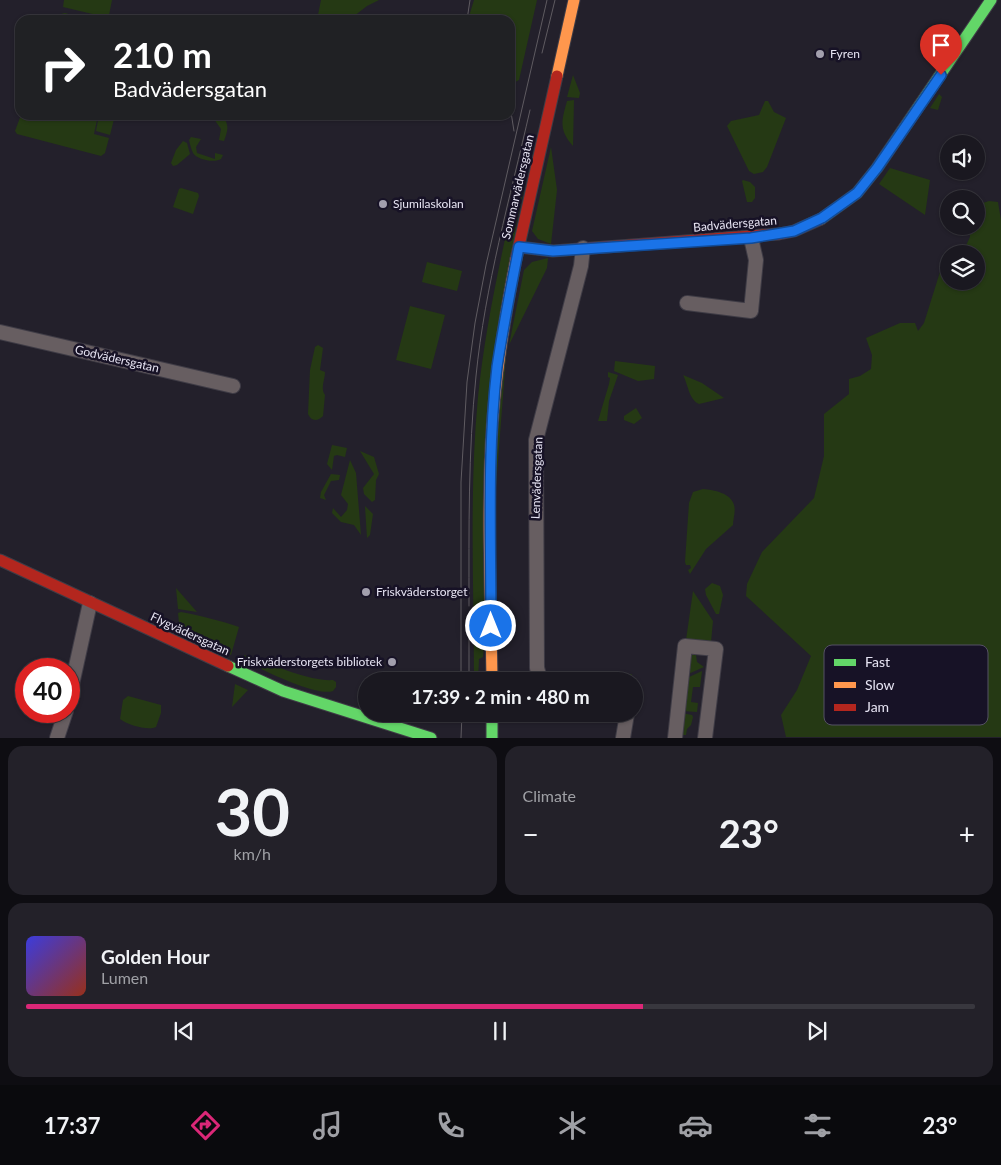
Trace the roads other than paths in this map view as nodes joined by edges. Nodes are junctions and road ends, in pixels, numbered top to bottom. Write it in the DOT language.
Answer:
graph roads {
  1 [pos="574,0"];
  2 [pos="991,0"];
  3 [pos="751,238"];
  4 [pos="519,247"];
  5 [pos="583,248"];
  6 [pos="687,303"];
  7 [pos="0,332"];
  8 [pos="233,386"];
  9 [pos="0,560"];
  10 [pos="90,603"];
  11 [pos="78,658"];
  12 [pos="492,672"];
  13 [pos="541,672"];
  14 [pos="492,722"];
  15 [pos="626,722"];
  16 [pos="62,723"];
  17 [pos="428,737"];
  18 [pos="57,738"];
  19 [pos="492,738"];
  20 [pos="624,738"];
  21 [pos="675,738"];
  22 [pos="705,738"];
  1 -- 4 [label="street, Sommarvädersgatan"];
  2 -- 3 [label="street, Badvädersgatan"];
  3 -- 5 [label="street, Badvädersgatan"];
  3 -- 6 [label="street"];
  4 -- 5 [label="street, Badvädersgatan"];
  4 -- 12 [label="street, Sommarvädersgatan"];
  5 -- 13 [label="street, Lenvädersgatan"];
  7 -- 8 [label="street, Godvädersgatan"];
  9 -- 10 [label="street, Flygvädersgatan"];
  10 -- 11 [label="street"];
  10 -- 17 [label="street, Flygvädersgatan"];
  14 -- 19 [label="street"];
  15 -- 20 [label="street"];
  16 -- 18 [label="street"];
  21 -- 22 [label="street"];
}
